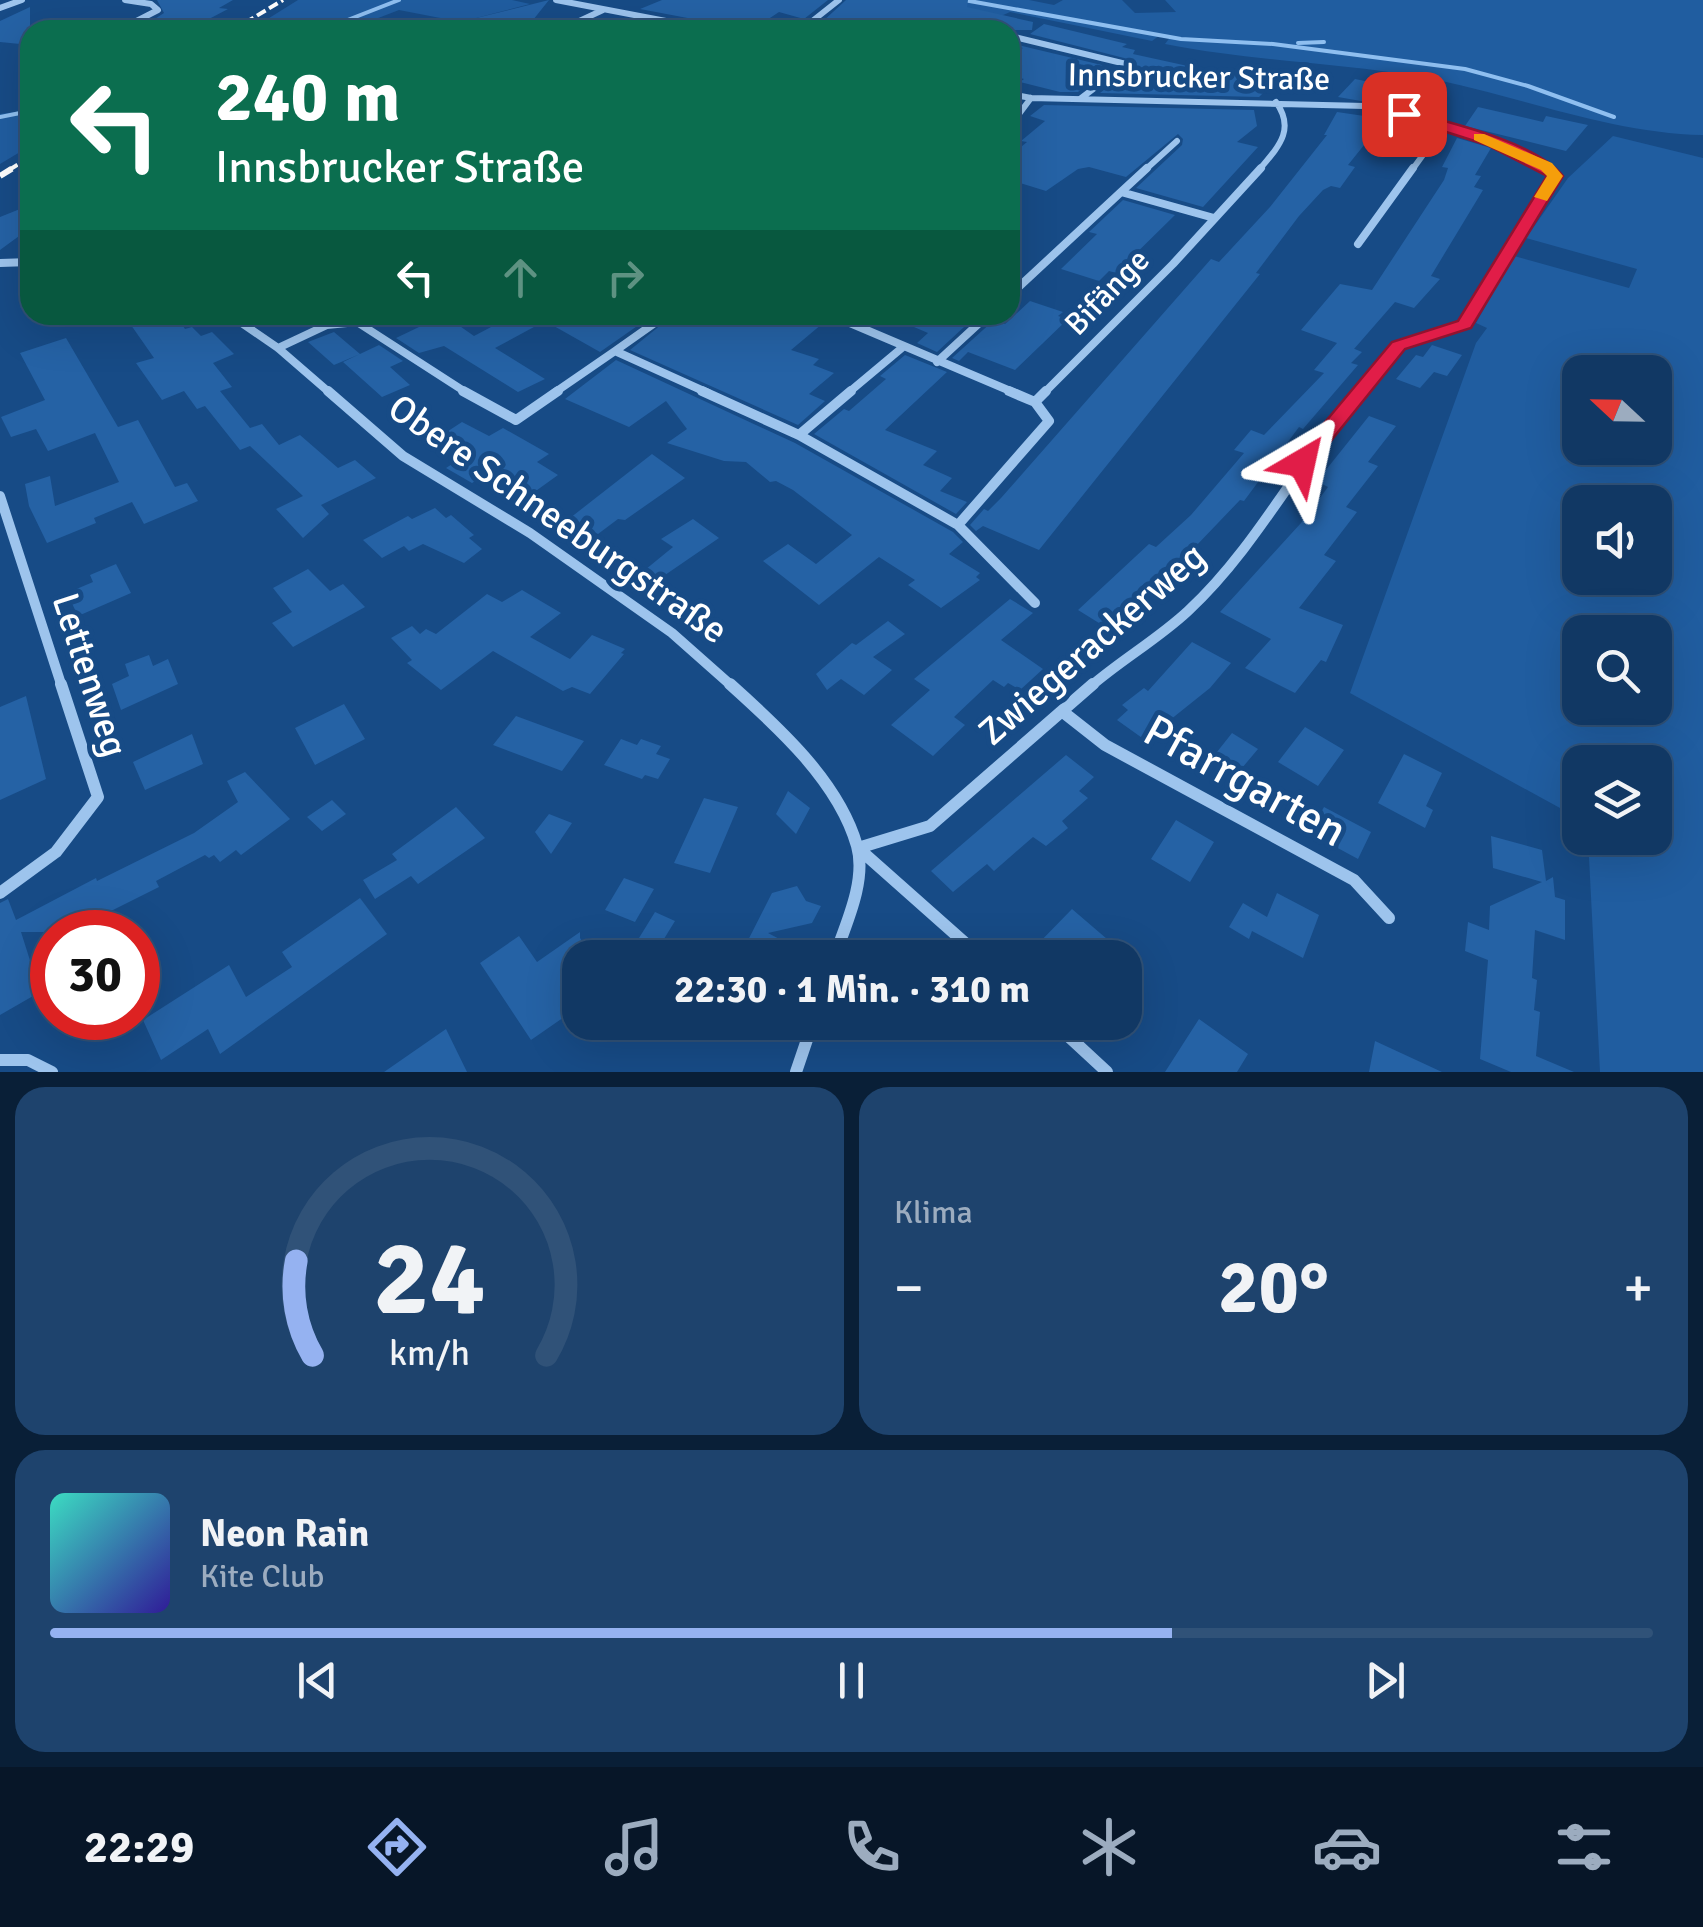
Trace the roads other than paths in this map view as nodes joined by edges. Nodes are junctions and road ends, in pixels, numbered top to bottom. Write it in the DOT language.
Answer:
graph roads {
  1 [pos="22,0"];
  2 [pos="124,0"];
  3 [pos="556,0"];
  4 [pos="839,0"];
  5 [pos="0,8"];
  6 [pos="604,9"];
  7 [pos="138,20"];
  8 [pos="581,20"];
  9 [pos="661,20"];
  10 [pos="813,20"];
  11 [pos="1020,38"];
  12 [pos="1020,96"];
  13 [pos="1031,98"];
  14 [pos="1079,99"];
  15 [pos="1276,102"];
  16 [pos="1020,113"];
  17 [pos="1444,126"];
  18 [pos="1177,141"];
  19 [pos="1555,176"];
  20 [pos="1122,192"];
  21 [pos="1214,218"];
  22 [pos="1358,244"];
  23 [pos="1020,285"];
  24 [pos="245,325"];
  25 [pos="330,325"];
  26 [pos="362,325"];
  27 [pos="652,325"];
  28 [pos="853,325"];
  29 [pos="977,325"];
  30 [pos="903,347"];
  31 [pos="278,348"];
  32 [pos="615,351"];
  33 [pos="936,362"];
  34 [pos="1036,402"];
  35 [pos="799,435"];
  36 [pos="0,496"];
  37 [pos="958,525"];
  38 [pos="1036,602"];
  39 [pos="1063,712"];
  40 [pos="858,848"];
  41 [pos="0,893"];
  42 [pos="1388,918"];
  43 [pos="840,940"];
  44 [pos="962,940"];
  45 [pos="806,1040"];
  46 [pos="1072,1040"];
  47 [pos="0,1060"];
  48 [pos="52,1072"];
  49 [pos="796,1072"];
  50 [pos="1107,1072"];
  1 -- 5 [label="street"];
  2 -- 7 [label="street"];
  3 -- 6 [label="street"];
  4 -- 10 [label="street"];
  6 -- 8 [label="street"];
  6 -- 9 [label="street"];
  11 -- 14 [label="street"];
  12 -- 13 [label="street, Innsbrucker Straße"];
  13 -- 14 [label="street, Innsbrucker Straße"];
  13 -- 16 [label="street"];
  14 -- 15 [label="street, Innsbrucker Straße"];
  15 -- 17 [label="street, Innsbrucker Straße"];
  15 -- 21 [label="street, Bifänge"];
  17 -- 19 [label="street, Innsbrucker Straße"];
  17 -- 22 [label="street"];
  18 -- 20 [label="street, Bifänge"];
  19 -- 39 [label="street, Zwiegerackerweg"];
  20 -- 21 [label="street, Bifänge"];
  20 -- 23 [label="street, Bifänge"];
  21 -- 34 [label="street, Bifänge"];
  24 -- 31 [label="street, Obere Schneeburgstraße"];
  25 -- 31 [label="street, Obere Schneeburgstraße"];
  26 -- 32 [label="street, Obere Schneeburgstraße"];
  27 -- 32 [label="street"];
  28 -- 30 [label="street"];
  29 -- 33 [label="street"];
  30 -- 33 [label="street"];
  30 -- 35 [label="street"];
  31 -- 40 [label="street, Obere Schneeburgstraße"];
  32 -- 35 [label="street"];
  33 -- 34 [label="street"];
  34 -- 37 [label="street"];
  35 -- 37 [label="street"];
  36 -- 41 [label="street, Lettenweg"];
  37 -- 38 [label="street"];
  39 -- 40 [label="street, Zwiegerackerweg"];
  39 -- 42 [label="street, Pfarrgarten"];
  40 -- 43 [label="street"];
  40 -- 44 [label="street, Obere Schneeburgstraße"];
  45 -- 49 [label="street"];
  46 -- 50 [label="street"];
  47 -- 48 [label="street"];
}
